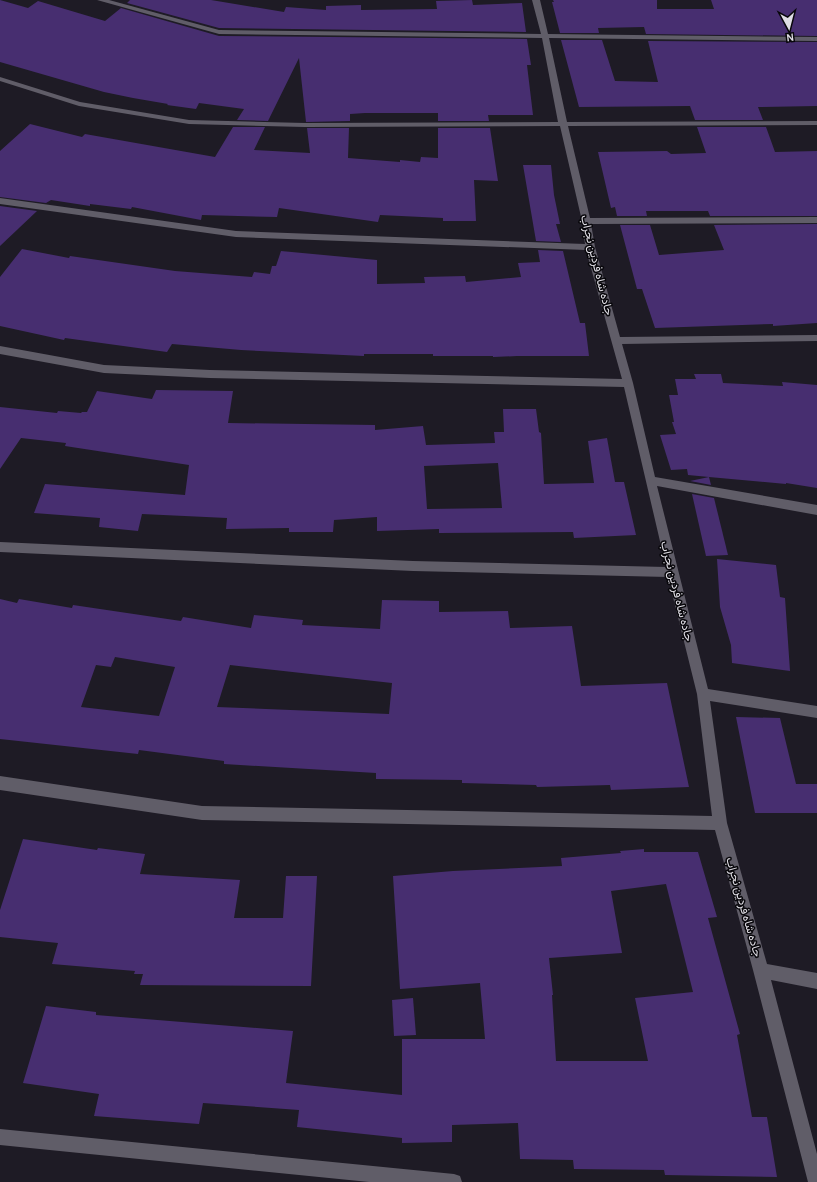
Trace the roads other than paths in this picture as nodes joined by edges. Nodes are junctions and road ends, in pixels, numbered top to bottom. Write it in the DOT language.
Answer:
graph roads {
  1 [pos="101,0"];
  2 [pos="536,0"];
  3 [pos="545,36"];
  4 [pos="817,39"];
  5 [pos="0,79"];
  6 [pos="817,123"];
  7 [pos="563,124"];
  8 [pos="0,201"];
  9 [pos="817,220"];
  10 [pos="586,222"];
  11 [pos="590,247"];
  12 [pos="817,338"];
  13 [pos="616,341"];
  14 [pos="0,350"];
  15 [pos="628,383"];
  16 [pos="650,480"];
  17 [pos="817,510"];
  18 [pos="0,547"];
  19 [pos="672,572"];
  20 [pos="703,694"];
  21 [pos="817,712"];
  22 [pos="0,783"];
  23 [pos="720,824"];
  24 [pos="761,970"];
  25 [pos="817,980"];
  26 [pos="0,1137"];
  27 [pos="454,1182"];
  28 [pos="816,1182"];
  1 -- 3 [label="street"];
  2 -- 3 [label="street, جاده شاه فردین نجراب"];
  3 -- 4 [label="street"];
  3 -- 7 [label="street, جاده شاه فردین نجراب"];
  5 -- 7 [label="street"];
  6 -- 7 [label="street"];
  7 -- 10 [label="street, جاده شاه فردین نجراب"];
  8 -- 11 [label="street"];
  9 -- 10 [label="street"];
  10 -- 11 [label="street, جاده شاه فردین نجراب"];
  11 -- 13 [label="street, جاده شاه فردین نجراب"];
  12 -- 13 [label="street"];
  13 -- 15 [label="street, جاده شاه فردین نجراب"];
  14 -- 15 [label="street"];
  15 -- 16 [label="street, جاده شاه فردین نجراب"];
  16 -- 17 [label="street"];
  16 -- 19 [label="street, جاده شاه فردین نجراب"];
  18 -- 19 [label="street"];
  19 -- 20 [label="street, جاده شاه فردین نجراب"];
  20 -- 21 [label="street"];
  20 -- 23 [label="street, جاده شاه فردین نجراب"];
  22 -- 23 [label="street"];
  23 -- 24 [label="street, جاده شاه فردین نجراب"];
  24 -- 25 [label="street"];
  24 -- 28 [label="street, جاده شاه فردین نجراب"];
  26 -- 27 [label="street"];
}
